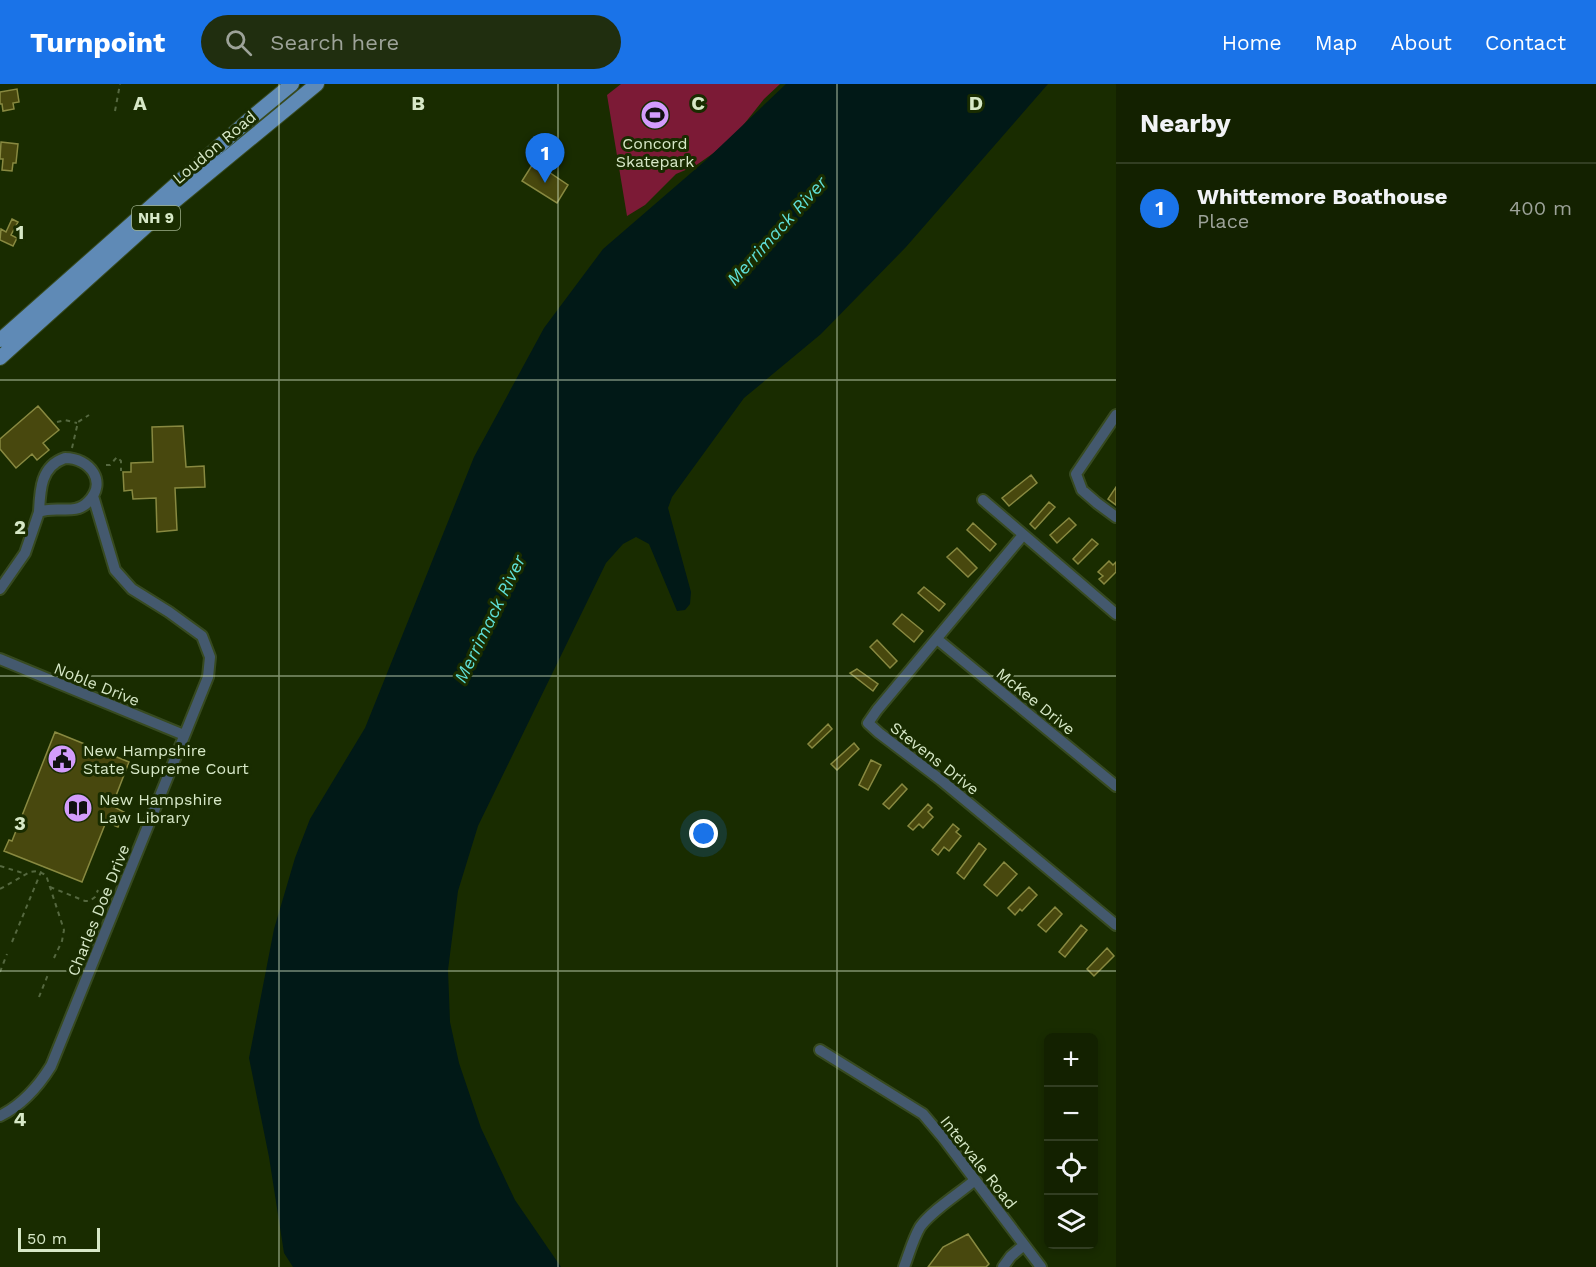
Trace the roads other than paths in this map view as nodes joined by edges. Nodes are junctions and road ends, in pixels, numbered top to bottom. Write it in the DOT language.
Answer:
graph roads {
  1 [pos="292,84"];
  2 [pos="317,84"];
  3 [pos="0,340"];
  4 [pos="0,358"];
  5 [pos="1116,416"];
  6 [pos="93,496"];
  7 [pos="983,500"];
  8 [pos="39,512"];
  9 [pos="1116,517"];
  10 [pos="1023,535"];
  11 [pos="0,589"];
  12 [pos="1116,614"];
  13 [pos="937,639"];
  14 [pos="0,659"];
  15 [pos="184,735"];
  16 [pos="1116,786"];
  17 [pos="1116,925"];
  18 [pos="820,1050"];
  19 [pos="0,1116"];
  20 [pos="975,1180"];
  21 [pos="1024,1245"];
  22 [pos="904,1267"];
  23 [pos="1003,1267"];
  24 [pos="1041,1267"];
  1 -- 3 [label="main road, Loudon Road / NH 9"];
  2 -- 4 [label="main road, Loudon Road / NH 9"];
  5 -- 9 [label="street"];
  6 -- 8 [label="street"];
  6 -- 8 [label="street, Charles Doe Drive"];
  6 -- 15 [label="street, Charles Doe Drive"];
  7 -- 10 [label="street"];
  8 -- 11 [label="street, Charles Doe Drive"];
  10 -- 12 [label="street"];
  10 -- 13 [label="street, Stevens Drive"];
  13 -- 16 [label="street, McKee Drive"];
  13 -- 17 [label="street, Stevens Drive"];
  14 -- 15 [label="street, Noble Drive"];
  15 -- 19 [label="street, Charles Doe Drive"];
  18 -- 20 [label="street, Intervale Road"];
  20 -- 21 [label="street, Intervale Road"];
  20 -- 22 [label="street"];
  21 -- 23 [label="street"];
  21 -- 24 [label="street, Intervale Road"];
}
